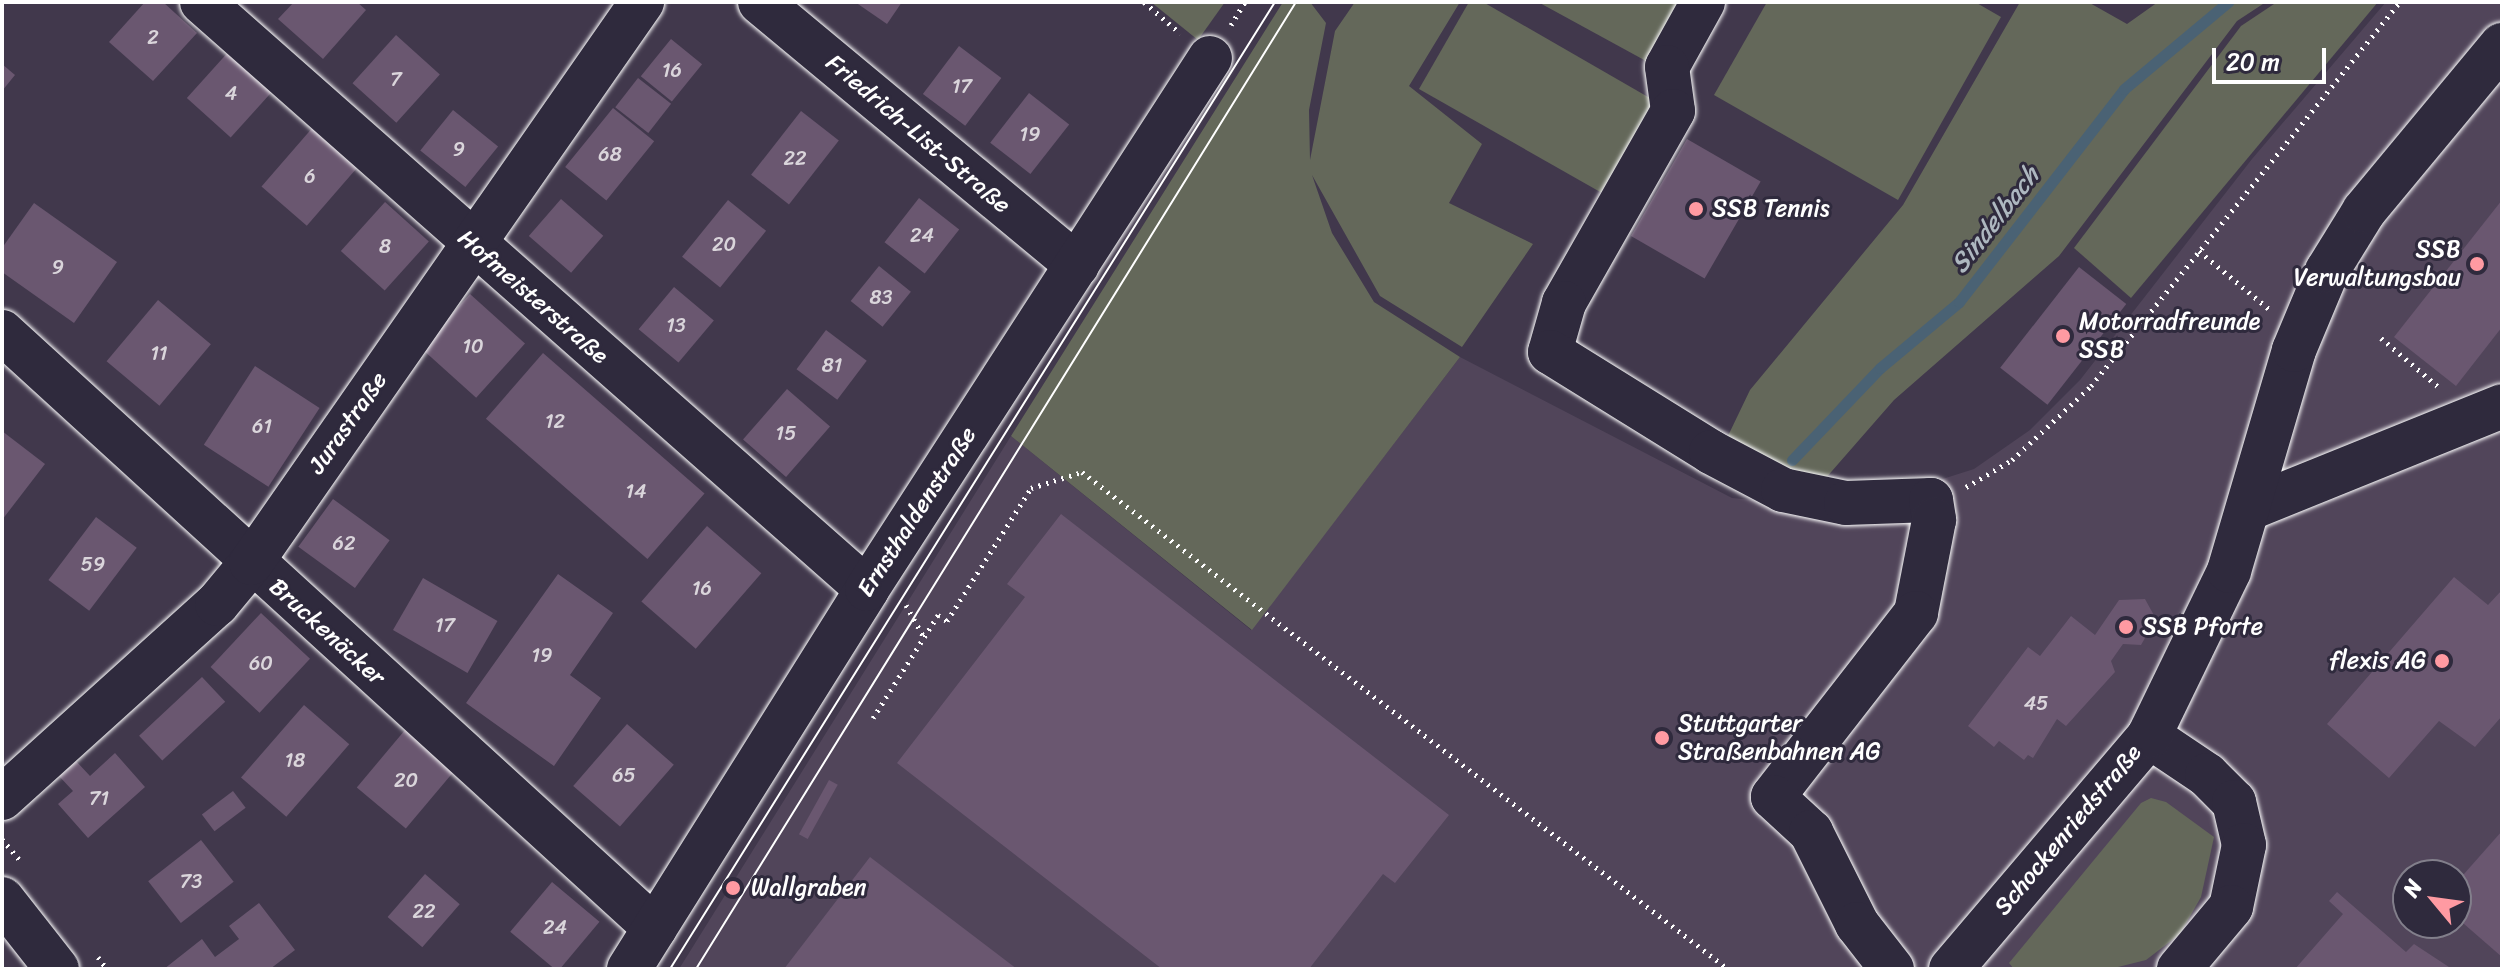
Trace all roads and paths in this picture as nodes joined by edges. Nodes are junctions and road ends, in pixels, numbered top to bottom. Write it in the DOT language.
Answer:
graph roads {
  1 [pos="202,2"];
  2 [pos="642,2"];
  3 [pos="760,2"];
  4 [pos="1703,2"];
  5 [pos="2400,2"];
  6 [pos="2502,45"];
  7 [pos="1210,58"];
  8 [pos="471,244"];
  9 [pos="2199,251"];
  10 [pos="1077,265"];
  11 [pos="2,332"];
  12 [pos="2301,335"];
  13 [pos="2381,338"];
  14 [pos="2489,411"];
  15 [pos="1931,500"];
  16 [pos="2250,508"];
  17 [pos="251,563"];
  18 [pos="867,589"];
  19 [pos="873,718"];
  20 [pos="2149,736"];
  21 [pos="2,798"];
  22 [pos="2,899"];
  23 [pos="655,928"];
  24 [pos="51,966"];
  25 [pos="629,969"];
  26 [pos="1728,969"];
  27 [pos="1892,969"];
  28 [pos="1951,969"];
  29 [pos="2179,969"];
  1 -- 8 [label="street, Hofmeisterstraße"];
  2 -- 8 [label="street, Jurastraße"];
  3 -- 10 [label="street, Friedrich-List-Straße"];
  4 -- 15 [label="street"];
  5 -- 9 [label="path"];
  6 -- 12 [label="street"];
  7 -- 10 [label="street, Ernsthaldenstraße"];
  8 -- 17 [label="street, Jurastraße"];
  8 -- 18 [label="street, Hofmeisterstraße"];
  9 -- 12 [label="path"];
  9 -- 15 [label="path"];
  10 -- 18 [label="street, Ernsthaldenstraße"];
  11 -- 17 [label="street, Bruckenäcker"];
  12 -- 16 [label="street"];
  13 -- 14 [label="path"];
  14 -- 16 [label="street"];
  15 -- 27 [label="street"];
  16 -- 20 [label="street"];
  17 -- 21 [label="street, Jurastraße"];
  17 -- 23 [label="street, Bruckenäcker"];
  18 -- 23 [label="street, Ernsthaldenstraße"];
  19 -- 26 [label="path"];
  20 -- 28 [label="street, Schockenriedstraße"];
  20 -- 29 [label="street, Schockenriedstraße"];
  22 -- 24 [label="street"];
  23 -- 25 [label="street, Ernsthaldenstraße"];
}
